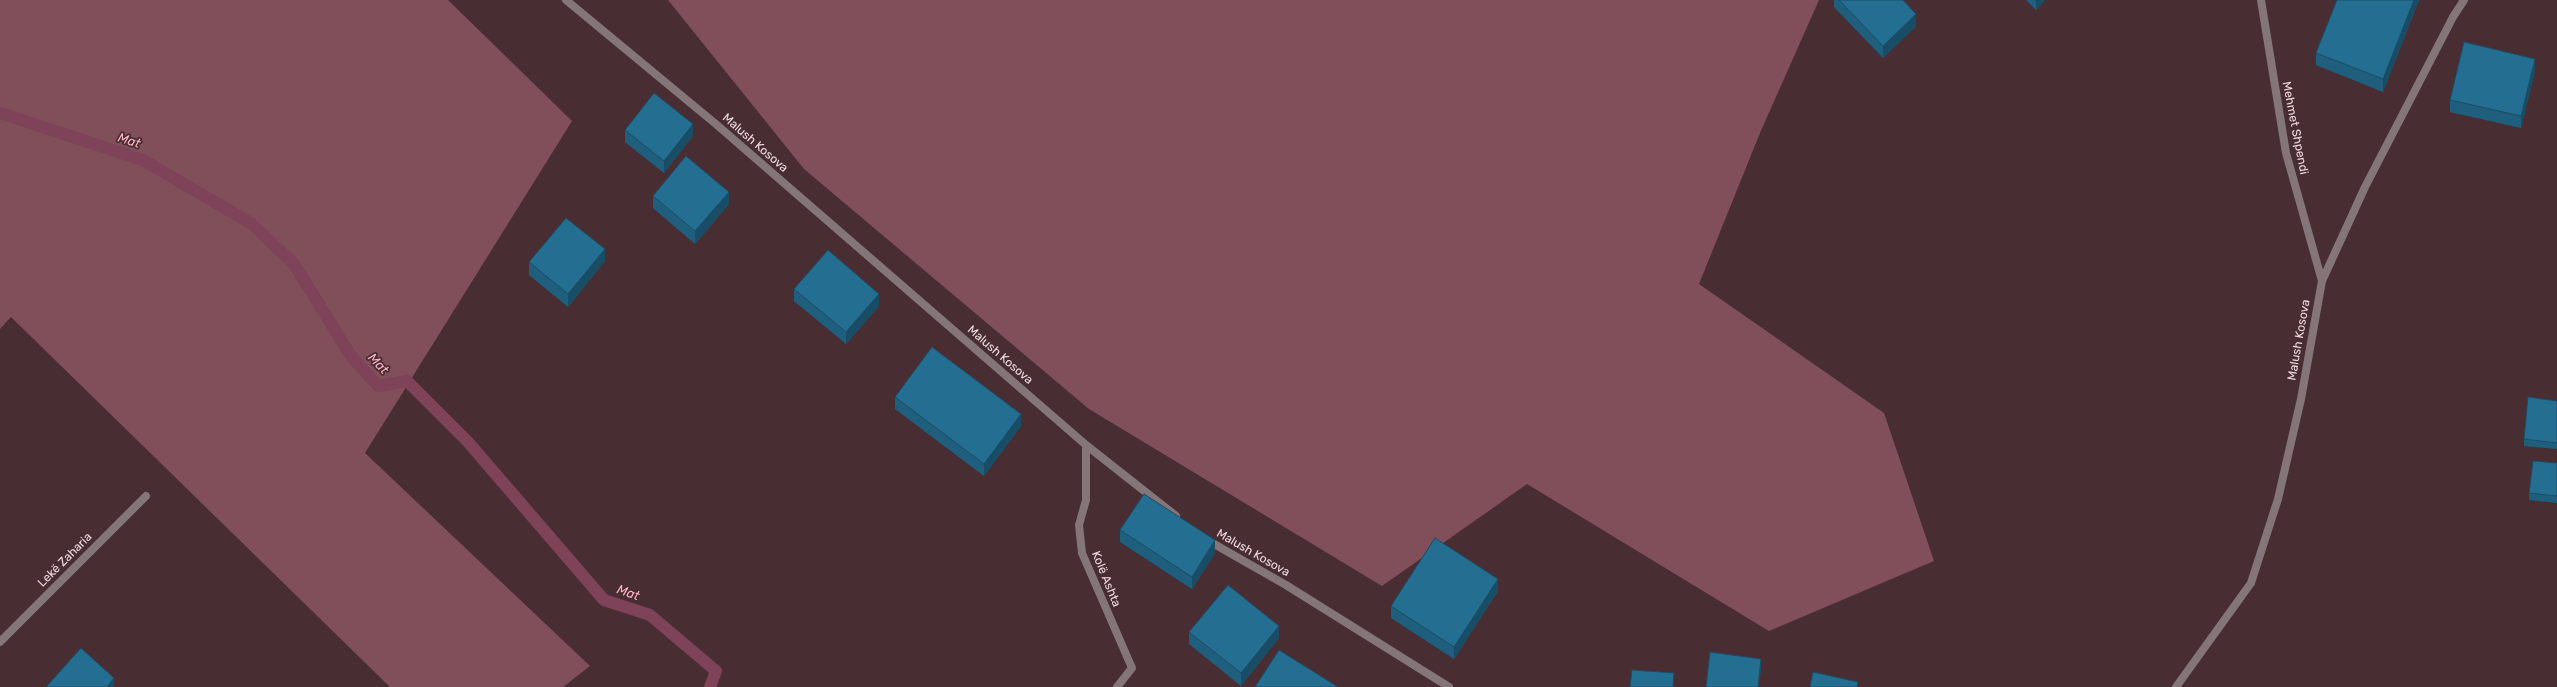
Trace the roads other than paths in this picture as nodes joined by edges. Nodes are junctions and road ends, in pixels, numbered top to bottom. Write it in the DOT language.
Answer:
graph roads {
  1 [pos="566,0"];
  2 [pos="2261,0"];
  3 [pos="2464,0"];
  4 [pos="2322,281"];
  5 [pos="1086,445"];
  6 [pos="146,496"];
  7 [pos="1184,523"];
  8 [pos="1201,536"];
  9 [pos="0,642"];
  10 [pos="1117,687"];
  11 [pos="1449,687"];
  12 [pos="2176,687"];
  1 -- 5 [label="street, Malush Kosova"];
  2 -- 4 [label="street, Mehmet Shpendi"];
  3 -- 4 [label="street, Malush Kosova"];
  4 -- 12 [label="street, Malush Kosova"];
  5 -- 7 [label="street, Malush Kosova"];
  5 -- 10 [label="street, Kolë Ashta"];
  6 -- 9 [label="street, Lekë Zaharia"];
  8 -- 11 [label="street, Malush Kosova"];
}
